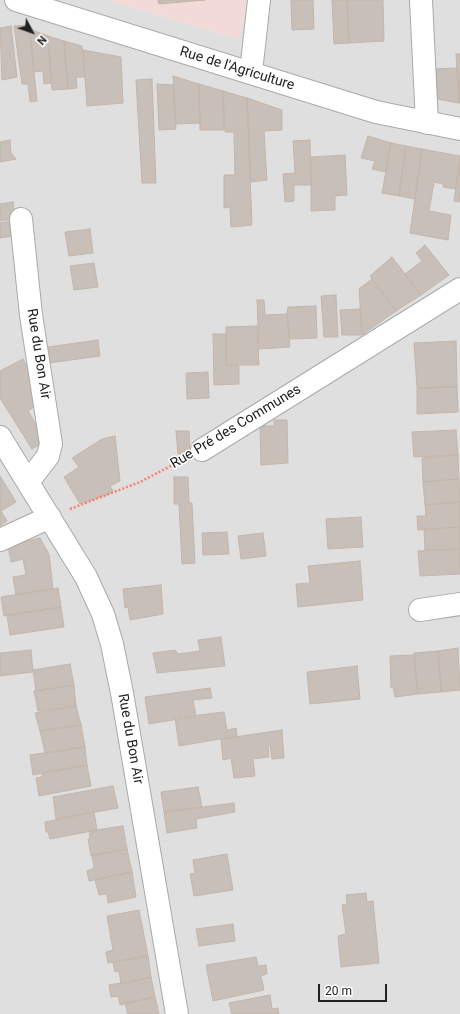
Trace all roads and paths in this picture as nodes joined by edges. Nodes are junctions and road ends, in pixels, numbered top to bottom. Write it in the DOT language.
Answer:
graph roads {
  1 [pos="16,0"];
  2 [pos="259,0"];
  3 [pos="421,0"];
  4 [pos="251,72"];
  5 [pos="427,123"];
  6 [pos="460,129"];
  7 [pos="21,219"];
  8 [pos="460,289"];
  9 [pos="0,437"];
  10 [pos="202,450"];
  11 [pos="28,482"];
  12 [pos="50,517"];
  13 [pos="0,540"];
  14 [pos="460,604"];
  15 [pos="420,610"];
  16 [pos="177,1014"];
  1 -- 4 [label="street, Rue de l'Agriculture"];
  2 -- 4 [label="street"];
  3 -- 5 [label="street"];
  4 -- 5 [label="street, Rue de l'Agriculture"];
  5 -- 6 [label="street, Rue de l'Agriculture"];
  7 -- 11 [label="street, Rue du Bon Air"];
  8 -- 10 [label="street, Rue Pré des Communes"];
  9 -- 11 [label="street, Rue du Bon Air"];
  10 -- 12 [label="path, Rue Pré des Communes"];
  11 -- 12 [label="street, Rue du Bon Air"];
  12 -- 13 [label="street"];
  12 -- 16 [label="street, Rue du Bon Air"];
  14 -- 15 [label="street"];
}
